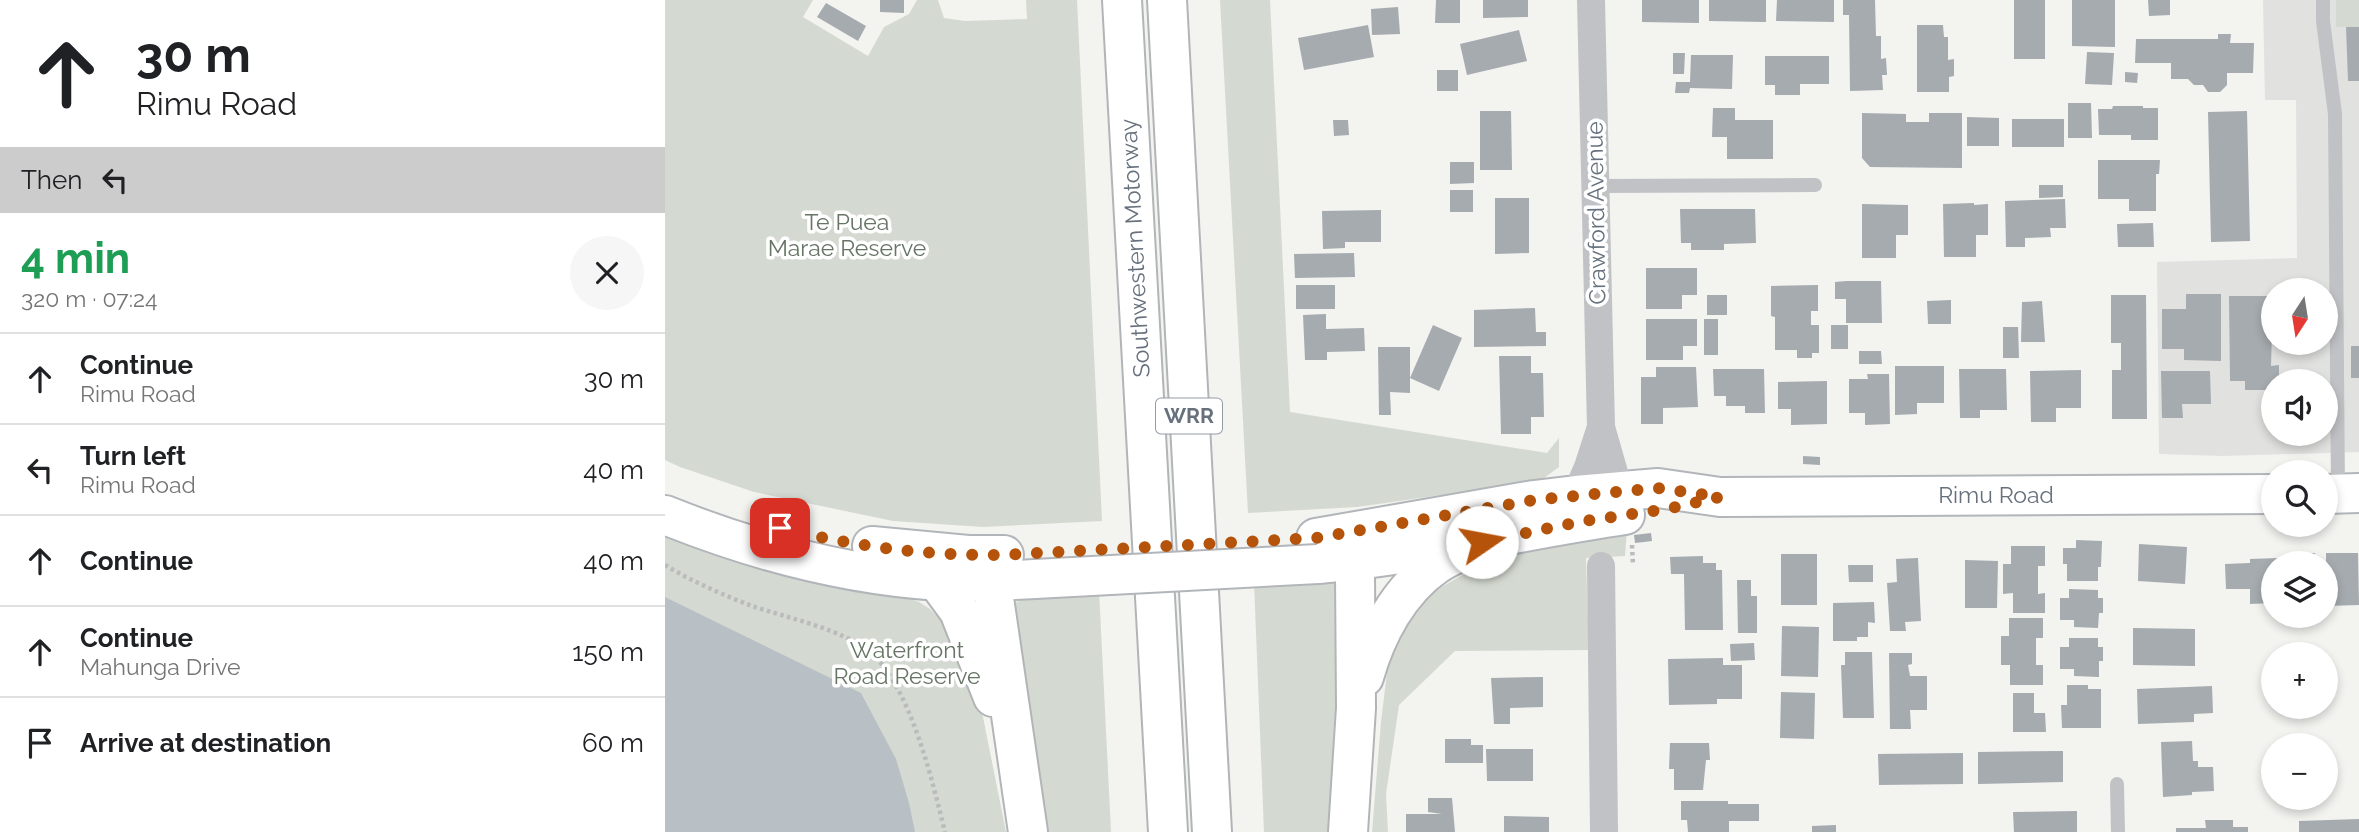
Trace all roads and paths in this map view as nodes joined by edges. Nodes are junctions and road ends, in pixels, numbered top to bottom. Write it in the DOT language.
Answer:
graph roads {
  1 [pos="1122,0"];
  2 [pos="1167,0"];
  3 [pos="1591,0"];
  4 [pos="2323,0"];
  5 [pos="1815,185"];
  6 [pos="1595,186"];
  7 [pos="1601,427"];
  8 [pos="665,489"];
  9 [pos="1626,491"];
  10 [pos="2261,494"];
  11 [pos="2341,494"];
  12 [pos="1720,497"];
  13 [pos="1580,508"];
  14 [pos="665,515"];
  15 [pos="1482,542"];
  16 [pos="1328,550"];
  17 [pos="665,565"];
  18 [pos="1601,566"];
  19 [pos="1015,567"];
  20 [pos="937,580"];
  21 [pos="1356,708"];
  22 [pos="1020,784"];
  23 [pos="2117,784"];
  24 [pos="945,832"];
  25 [pos="1028,832"];
  26 [pos="1168,832"];
  27 [pos="1212,832"];
  28 [pos="1348,832"];
  29 [pos="1604,832"];
  30 [pos="2118,832"];
  1 -- 26 [label="main road, Southwestern Motorway / WRR"];
  2 -- 27 [label="main road, Southwestern Motorway / WRR"];
  3 -- 6 [label="street, Crawford Avenue"];
  4 -- 11 [label="lane"];
  5 -- 6 [label="lane"];
  6 -- 7 [label="street, Crawford Avenue"];
  7 -- 9 [label="street, Crawford Avenue"];
  7 -- 13 [label="street, Crawford Avenue"];
  8 -- 19 [label="main road"];
  9 -- 12 [label="main road, Rimu Road"];
  9 -- 13 [label="main road, Rimu Road"];
  10 -- 12 [label="main road, Rimu Road"];
  12 -- 13 [label="main road, Rimu Road"];
  13 -- 15 [label="main road"];
  13 -- 16 [label="main road"];
  14 -- 20 [label="main road"];
  15 -- 16 [label="main road"];
  15 -- 21 [label="main road"];
  16 -- 19 [label="main road, bridge"];
  16 -- 21 [label="main road"];
  17 -- 24 [label="path"];
  18 -- 29 [label="street"];
  19 -- 20 [label="main road"];
  19 -- 22 [label="main road"];
  20 -- 22 [label="main road"];
  21 -- 28 [label="main road"];
  22 -- 25 [label="main road"];
  23 -- 30 [label="lane"];
}
